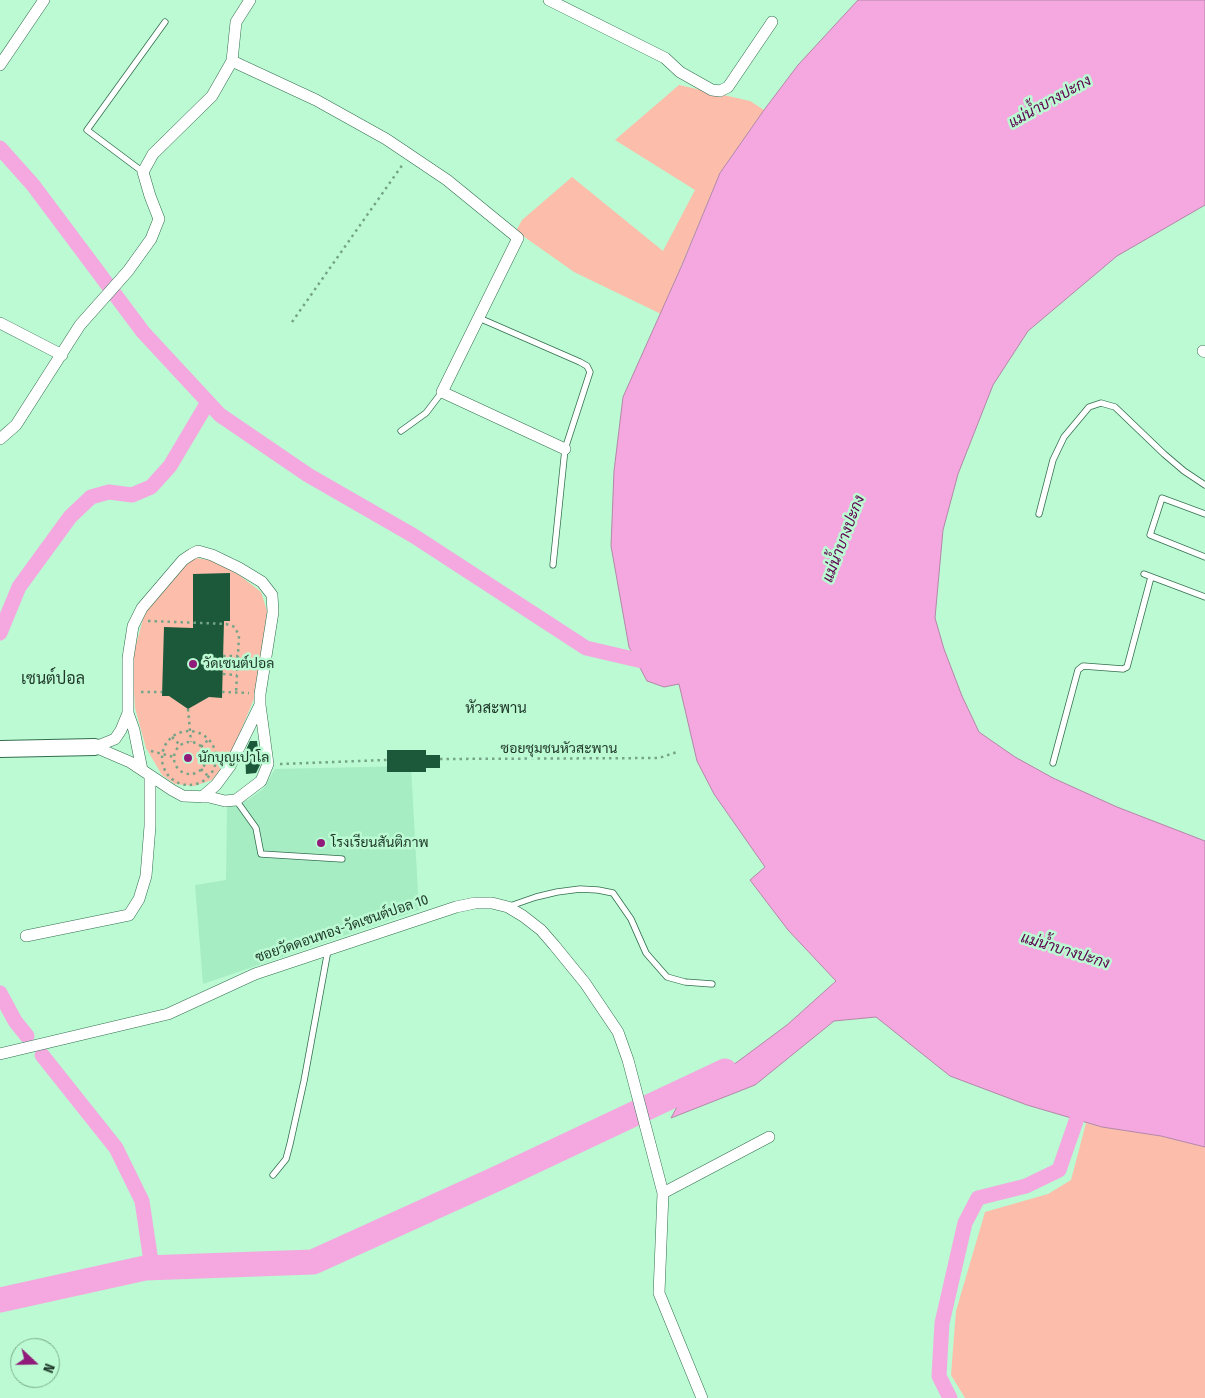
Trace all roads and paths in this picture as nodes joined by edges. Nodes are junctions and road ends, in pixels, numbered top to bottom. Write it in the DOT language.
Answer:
graph roads {
  1 [pos="44,0"];
  2 [pos="250,0"];
  3 [pos="549,0"];
  4 [pos="165,22"];
  5 [pos="772,22"];
  6 [pos="232,62"];
  7 [pos="0,65"];
  8 [pos="410,155"];
  9 [pos="143,172"];
  10 [pos="478,317"];
  11 [pos="292,322"];
  12 [pos="0,323"];
  13 [pos="62,355"];
  14 [pos="442,392"];
  15 [pos="401,431"];
  16 [pos="0,439"];
  17 [pos="565,449"];
  18 [pos="1205,485"];
  19 [pos="1039,514"];
  20 [pos="1205,514"];
  21 [pos="1205,557"];
  22 [pos="553,565"];
  23 [pos="1144,574"];
  24 [pos="1151,577"];
  25 [pos="1205,597"];
  26 [pos="136,621"];
  27 [pos="223,656"];
  28 [pos="238,656"];
  29 [pos="222,674"];
  30 [pos="237,674"];
  31 [pos="128,692"];
  32 [pos="162,692"];
  33 [pos="222,692"];
  34 [pos="236,693"];
  35 [pos="260,699"];
  36 [pos="188,709"];
  37 [pos="128,712"];
  38 [pos="190,731"];
  39 [pos="172,737"];
  40 [pos="208,740"];
  41 [pos="191,742"];
  42 [pos="180,746"];
  43 [pos="95,747"];
  44 [pos="137,747"];
  45 [pos="201,747"];
  46 [pos="0,748"];
  47 [pos="677,752"];
  48 [pos="162,754"];
  49 [pos="174,757"];
  50 [pos="440,759"];
  51 [pos="387,760"];
  52 [pos="1053,763"];
  53 [pos="268,764"];
  54 [pos="201,769"];
  55 [pos="179,770"];
  56 [pos="146,773"];
  57 [pos="208,776"];
  58 [pos="171,778"];
  59 [pos="202,797"];
  60 [pos="236,800"];
  61 [pos="342,859"];
  62 [pos="508,907"];
  63 [pos="26,936"];
  64 [pos="328,950"];
  65 [pos="712,984"];
  66 [pos="0,1054"];
  67 [pos="769,1137"];
  68 [pos="273,1175"];
  69 [pos="663,1193"];
  70 [pos="702,1398"];
  1 -- 7 [label="street"];
  2 -- 6 [label="street"];
  3 -- 5 [label="street"];
  4 -- 9 [label="lane"];
  6 -- 8 [label="street"];
  6 -- 9 [label="street"];
  8 -- 10 [label="street"];
  8 -- 11 [label="path"];
  9 -- 13 [label="street"];
  10 -- 14 [label="street"];
  10 -- 17 [label="lane"];
  12 -- 13 [label="street"];
  13 -- 16 [label="street"];
  14 -- 15 [label="lane"];
  14 -- 17 [label="street"];
  17 -- 22 [label="lane"];
  18 -- 19 [label="lane"];
  20 -- 21 [label="lane"];
  23 -- 24 [label="lane"];
  24 -- 25 [label="lane"];
  24 -- 52 [label="lane"];
  26 -- 28 [label="path"];
  26 -- 31 [label="street"];
  26 -- 35 [label="street"];
  27 -- 28 [label="path"];
  28 -- 30 [label="path"];
  29 -- 30 [label="path"];
  30 -- 34 [label="path"];
  31 -- 32 [label="path"];
  31 -- 37 [label="street"];
  33 -- 34 [label="path"];
  34 -- 35 [label="path"];
  35 -- 53 [label="street"];
  35 -- 59 [label="street"];
  36 -- 38 [label="path"];
  37 -- 43 [label="street"];
  37 -- 44 [label="street"];
  38 -- 39 [label="path"];
  38 -- 40 [label="path"];
  38 -- 41 [label="path"];
  39 -- 42 [label="path"];
  39 -- 48 [label="path"];
  40 -- 45 [label="path"];
  40 -- 57 [label="path"];
  41 -- 42 [label="path"];
  41 -- 45 [label="path"];
  42 -- 49 [label="path"];
  43 -- 46 [label="street"];
  43 -- 56 [label="street"];
  44 -- 48 [label="path"];
  44 -- 56 [label="street"];
  45 -- 54 [label="path"];
  47 -- 50 [label="path, ซอยชุมชนหัวสะพาน"];
  48 -- 49 [label="path"];
  48 -- 58 [label="path"];
  49 -- 55 [label="path"];
  51 -- 53 [label="path"];
  53 -- 60 [label="street"];
  54 -- 55 [label="path"];
  54 -- 57 [label="path"];
  55 -- 58 [label="path"];
  56 -- 59 [label="street"];
  56 -- 63 [label="street"];
  57 -- 58 [label="path"];
  59 -- 60 [label="street"];
  60 -- 61 [label="lane"];
  62 -- 64 [label="street, ซอยวัดดอนทอง-วัดเซนต์ปอล 10"];
  62 -- 65 [label="lane"];
  62 -- 69 [label="street, ซอยวัดดอนทอง-วัดเซนต์ปอล 10"];
  64 -- 66 [label="street, ซอยวัดดอนทอง-วัดเซนต์ปอล 10"];
  64 -- 68 [label="lane"];
  67 -- 69 [label="street"];
  69 -- 70 [label="street, ซอยวัดดอนทอง-วัดเซนต์ปอล 10"];
}
